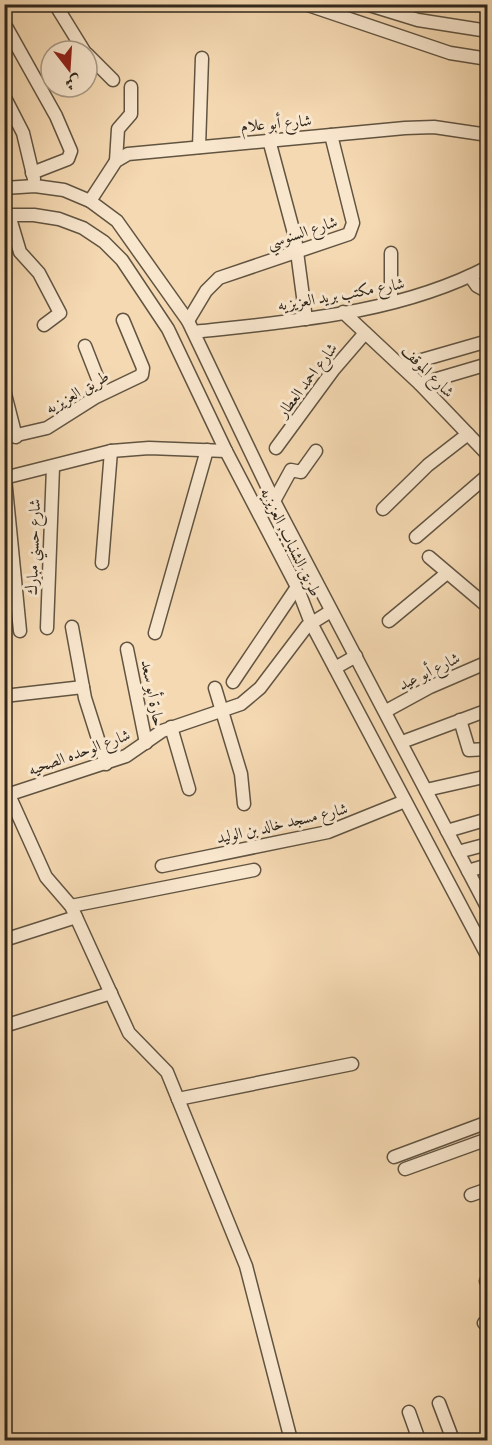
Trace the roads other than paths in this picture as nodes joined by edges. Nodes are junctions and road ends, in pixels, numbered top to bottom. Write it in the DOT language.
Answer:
graph roads {
  1 [pos="55,4"];
  2 [pos="305,4"];
  3 [pos="365,4"];
  4 [pos="357,22"];
  5 [pos="4,23"];
  6 [pos="488,31"];
  7 [pos="77,39"];
  8 [pos="202,58"];
  9 [pos="488,59"];
  10 [pos="99,66"];
  11 [pos="113,80"];
  12 [pos="131,87"];
  13 [pos="4,96"];
  14 [pos="331,135"];
  15 [pos="488,135"];
  16 [pos="269,140"];
  17 [pos="199,147"];
  18 [pos="116,161"];
  19 [pos="32,173"];
  20 [pos="35,186"];
  21 [pos="4,188"];
  22 [pos="90,201"];
  23 [pos="7,215"];
  24 [pos="298,251"];
  25 [pos="391,253"];
  26 [pos="488,267"];
  27 [pos="470,276"];
  28 [pos="488,292"];
  29 [pos="391,302"];
  30 [pos="343,312"];
  31 [pos="306,319"];
  32 [pos="123,320"];
  33 [pos="44,325"];
  34 [pos="191,326"];
  35 [pos="365,333"];
  36 [pos="488,341"];
  37 [pos="85,346"];
  38 [pos="488,364"];
  39 [pos="400,366"];
  40 [pos="420,384"];
  41 [pos="4,390"];
  42 [pos="103,392"];
  43 [pos="468,435"];
  44 [pos="10,438"];
  45 [pos="276,448"];
  46 [pos="207,450"];
  47 [pos="111,451"];
  48 [pos="226,451"];
  49 [pos="316,451"];
  50 [pos="488,455"];
  51 [pos="52,467"];
  52 [pos="488,475"];
  53 [pos="5,478"];
  54 [pos="274,501"];
  55 [pos="383,509"];
  56 [pos="416,537"];
  57 [pos="429,557"];
  58 [pos="102,563"];
  59 [pos="447,573"];
  60 [pos="297,587"];
  61 [pos="488,607"];
  62 [pos="331,610"];
  63 [pos="389,621"];
  64 [pos="311,622"];
  65 [pos="72,627"];
  66 [pos="47,628"];
  67 [pos="20,632"];
  68 [pos="155,633"];
  69 [pos="127,649"];
  70 [pos="356,656"];
  71 [pos="488,662"];
  72 [pos="335,668"];
  73 [pos="233,682"];
  74 [pos="82,687"];
  75 [pos="215,688"];
  76 [pos="4,696"];
  77 [pos="222,710"];
  78 [pos="488,710"];
  79 [pos="386,711"];
  80 [pos="460,720"];
  81 [pos="171,727"];
  82 [pos="402,742"];
  83 [pos="146,743"];
  84 [pos="488,749"];
  85 [pos="106,764"];
  86 [pos="488,776"];
  87 [pos="189,789"];
  88 [pos="426,790"];
  89 [pos="7,795"];
  90 [pos="405,801"];
  91 [pos="244,804"];
  92 [pos="488,819"];
  93 [pos="447,831"];
  94 [pos="488,844"];
  95 [pos="458,852"];
  96 [pos="488,865"];
  97 [pos="162,866"];
  98 [pos="254,870"];
  99 [pos="468,871"];
  100 [pos="488,909"];
  101 [pos="73,911"];
  102 [pos="4,940"];
  103 [pos="488,957"];
  104 [pos="4,960"];
  105 [pos="111,993"];
  106 [pos="4,1022"];
  107 [pos="4,1026"];
  108 [pos="352,1064"];
  109 [pos="178,1099"];
  110 [pos="488,1122"];
  111 [pos="488,1138"];
  112 [pos="394,1157"];
  113 [pos="405,1169"];
  114 [pos="488,1189"];
  115 [pos="471,1195"];
  116 [pos="439,1403"];
  117 [pos="410,1412"];
  118 [pos="291,1440"];
  119 [pos="419,1440"];
  120 [pos="453,1440"];
  1 -- 7 [label="street"];
  2 -- 4 [label="street"];
  3 -- 4 [label="street"];
  3 -- 6 [label="street"];
  4 -- 9 [label="street"];
  5 -- 19 [label="street"];
  8 -- 17 [label="street"];
  10 -- 11 [label="street"];
  12 -- 18 [label="street"];
  13 -- 19 [label="street"];
  14 -- 15 [label="street, شارع أبو علام"];
  14 -- 16 [label="street, شارع أبو علام"];
  14 -- 24 [label="street, شارع السنوسي"];
  16 -- 17 [label="street, شارع أبو علام"];
  16 -- 24 [label="street"];
  17 -- 18 [label="street, شارع أبو علام"];
  18 -- 22 [label="street"];
  19 -- 20 [label="street"];
  20 -- 21 [label="street, طريق الشنباب, العزيزيه"];
  20 -- 22 [label="street, طريق الشنباب, العزيزيه"];
  22 -- 34 [label="street, طريق الشنباب, العزيزيه"];
  23 -- 33 [label="street"];
  23 -- 48 [label="street, طريق الشنباب, العزيزيه"];
  24 -- 31 [label="street"];
  24 -- 34 [label="street, شارع السنوسي"];
  25 -- 29 [label="street"];
  26 -- 27 [label="street, شارع مكتب بريد العزيزيه"];
  27 -- 28 [label="street"];
  27 -- 29 [label="street, شارع مكتب بريد العزيزيه"];
  29 -- 30 [label="street, شارع مكتب بريد العزيزيه"];
  30 -- 31 [label="street, شارع مكتب بريد العزيزيه"];
  30 -- 35 [label="street, شارع الموقف"];
  31 -- 34 [label="street, شارع مكتب بريد العزيزيه"];
  32 -- 42 [label="street, طريق العزيزيه"];
  34 -- 54 [label="street, طريق الشنباب, العزيزيه"];
  35 -- 39 [label="street, شارع الموقف"];
  35 -- 45 [label="street, شارع احمد العطار"];
  36 -- 39 [label="street"];
  37 -- 42 [label="street"];
  38 -- 40 [label="street"];
  39 -- 40 [label="street, شارع الموقف"];
  40 -- 43 [label="street, شارع الموقف"];
  41 -- 44 [label="street"];
  42 -- 44 [label="street, طريق العزيزيه"];
  43 -- 50 [label="street, شارع الموقف"];
  43 -- 55 [label="street"];
  46 -- 47 [label="street"];
  46 -- 48 [label="street"];
  46 -- 68 [label="street"];
  47 -- 51 [label="street"];
  47 -- 58 [label="street"];
  48 -- 60 [label="street, طريق الشنباب, العزيزيه"];
  49 -- 54 [label="street"];
  51 -- 53 [label="street"];
  51 -- 66 [label="street, شارع حسني مبارك"];
  52 -- 56 [label="street"];
  53 -- 67 [label="street"];
  54 -- 62 [label="street, طريق الشنباب, العزيزيه"];
  57 -- 59 [label="street"];
  59 -- 61 [label="street"];
  59 -- 63 [label="street"];
  60 -- 64 [label="street, طريق الشنباب, العزيزيه"];
  60 -- 73 [label="street"];
  62 -- 64 [label="street, شارع الوحده الصحيه"];
  62 -- 70 [label="street, طريق الشنباب, العزيزيه"];
  64 -- 72 [label="street, طريق الشنباب, العزيزيه"];
  64 -- 77 [label="street, شارع الوحده الصحيه"];
  65 -- 74 [label="street"];
  69 -- 83 [label="street, حارة أبو سعد"];
  70 -- 72 [label="street"];
  70 -- 79 [label="street, طريق الشنباب, العزيزيه"];
  71 -- 79 [label="street, شارع أبو عيد"];
  72 -- 90 [label="street, طريق الشنباب, العزيزيه"];
  74 -- 76 [label="street"];
  74 -- 85 [label="street"];
  75 -- 77 [label="street"];
  77 -- 81 [label="street, شارع الوحده الصحيه"];
  77 -- 91 [label="street"];
  78 -- 80 [label="street"];
  79 -- 82 [label="street, طريق الشنباب, العزيزيه"];
  80 -- 82 [label="street"];
  80 -- 84 [label="street"];
  81 -- 83 [label="street, شارع الوحده الصحيه"];
  81 -- 87 [label="street"];
  82 -- 88 [label="street, طريق الشنباب, العزيزيه"];
  83 -- 85 [label="street, شارع الوحده الصحيه"];
  85 -- 89 [label="street, شارع الوحده الصحيه"];
  86 -- 88 [label="street"];
  88 -- 93 [label="street, طريق الشنباب, العزيزيه"];
  89 -- 101 [label="street"];
  90 -- 97 [label="street, شارع مسجد خالد بن الوليد"];
  90 -- 103 [label="street, طريق الشنباب, العزيزيه"];
  92 -- 93 [label="street"];
  93 -- 95 [label="street, طريق الشنباب, العزيزيه"];
  94 -- 95 [label="street"];
  95 -- 99 [label="street, طريق الشنباب, العزيزيه"];
  96 -- 99 [label="street"];
  98 -- 101 [label="street"];
  99 -- 100 [label="street, طريق الشنباب, العزيزيه"];
  101 -- 102 [label="street"];
  101 -- 105 [label="street"];
  104 -- 106 [label="street"];
  105 -- 107 [label="street"];
  105 -- 109 [label="street"];
  108 -- 109 [label="street"];
  109 -- 118 [label="street"];
  110 -- 112 [label="street"];
  111 -- 113 [label="street"];
  114 -- 115 [label="street"];
  116 -- 120 [label="street"];
  117 -- 119 [label="street"];
}
